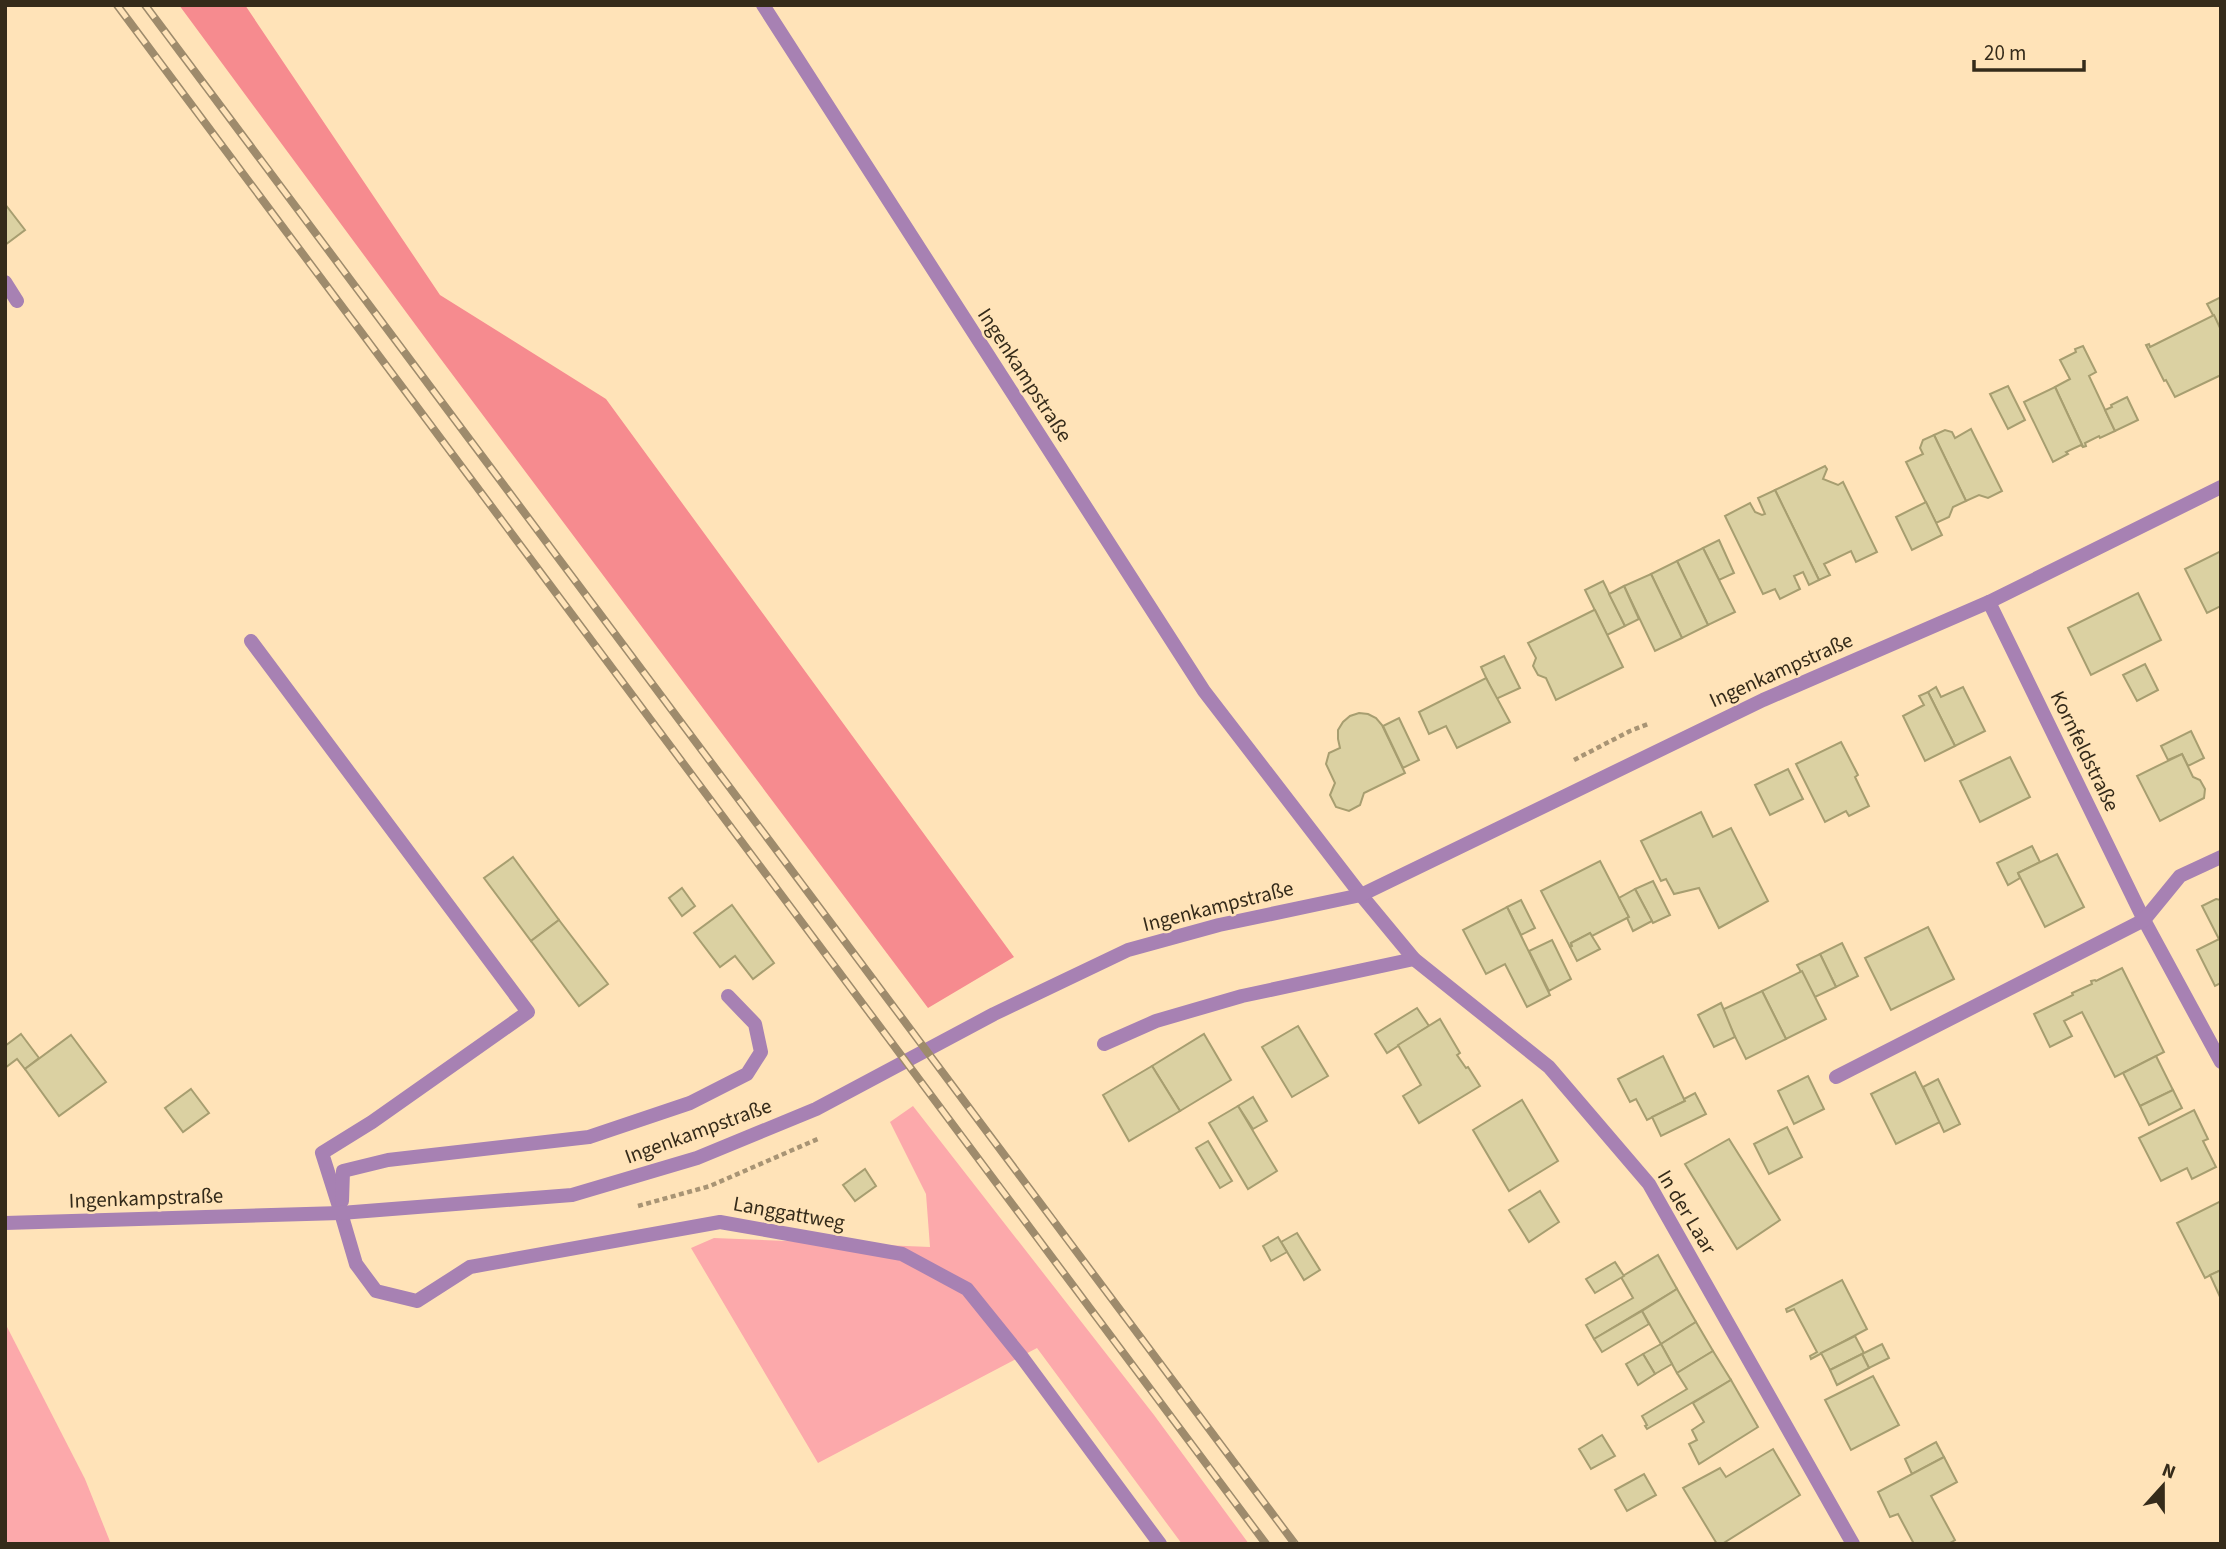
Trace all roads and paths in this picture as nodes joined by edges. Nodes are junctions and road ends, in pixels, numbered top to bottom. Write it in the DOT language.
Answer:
graph roads {
  1 [pos="763,5"];
  2 [pos="5,282"];
  3 [pos="17,301"];
  4 [pos="2221,487"];
  5 [pos="1989,602"];
  6 [pos="251,641"];
  7 [pos="2221,857"];
  8 [pos="1361,895"];
  9 [pos="2144,920"];
  10 [pos="1414,959"];
  11 [pos="728,996"];
  12 [pos="1104,1044"];
  13 [pos="2221,1062"];
  14 [pos="1836,1077"];
  15 [pos="341,1213"];
  16 [pos="5,1223"];
  17 [pos="1160,1544"];
  18 [pos="1853,1544"];
  1 -- 8 [label="street, Ingenkampstraße"];
  2 -- 3 [label="street"];
  4 -- 5 [label="street, Ingenkampstraße"];
  5 -- 8 [label="street, Ingenkampstraße"];
  5 -- 9 [label="street, Kornfeldstraße"];
  6 -- 15 [label="street, Langgattweg"];
  7 -- 9 [label="street"];
  8 -- 10 [label="street, In der Laar"];
  8 -- 15 [label="street, Ingenkampstraße"];
  9 -- 13 [label="street, Kornfeldstraße"];
  9 -- 14 [label="street"];
  10 -- 12 [label="street"];
  10 -- 18 [label="street, In der Laar"];
  11 -- 15 [label="street"];
  15 -- 16 [label="street, Ingenkampstraße"];
  15 -- 17 [label="street, Langgattweg"];
}
